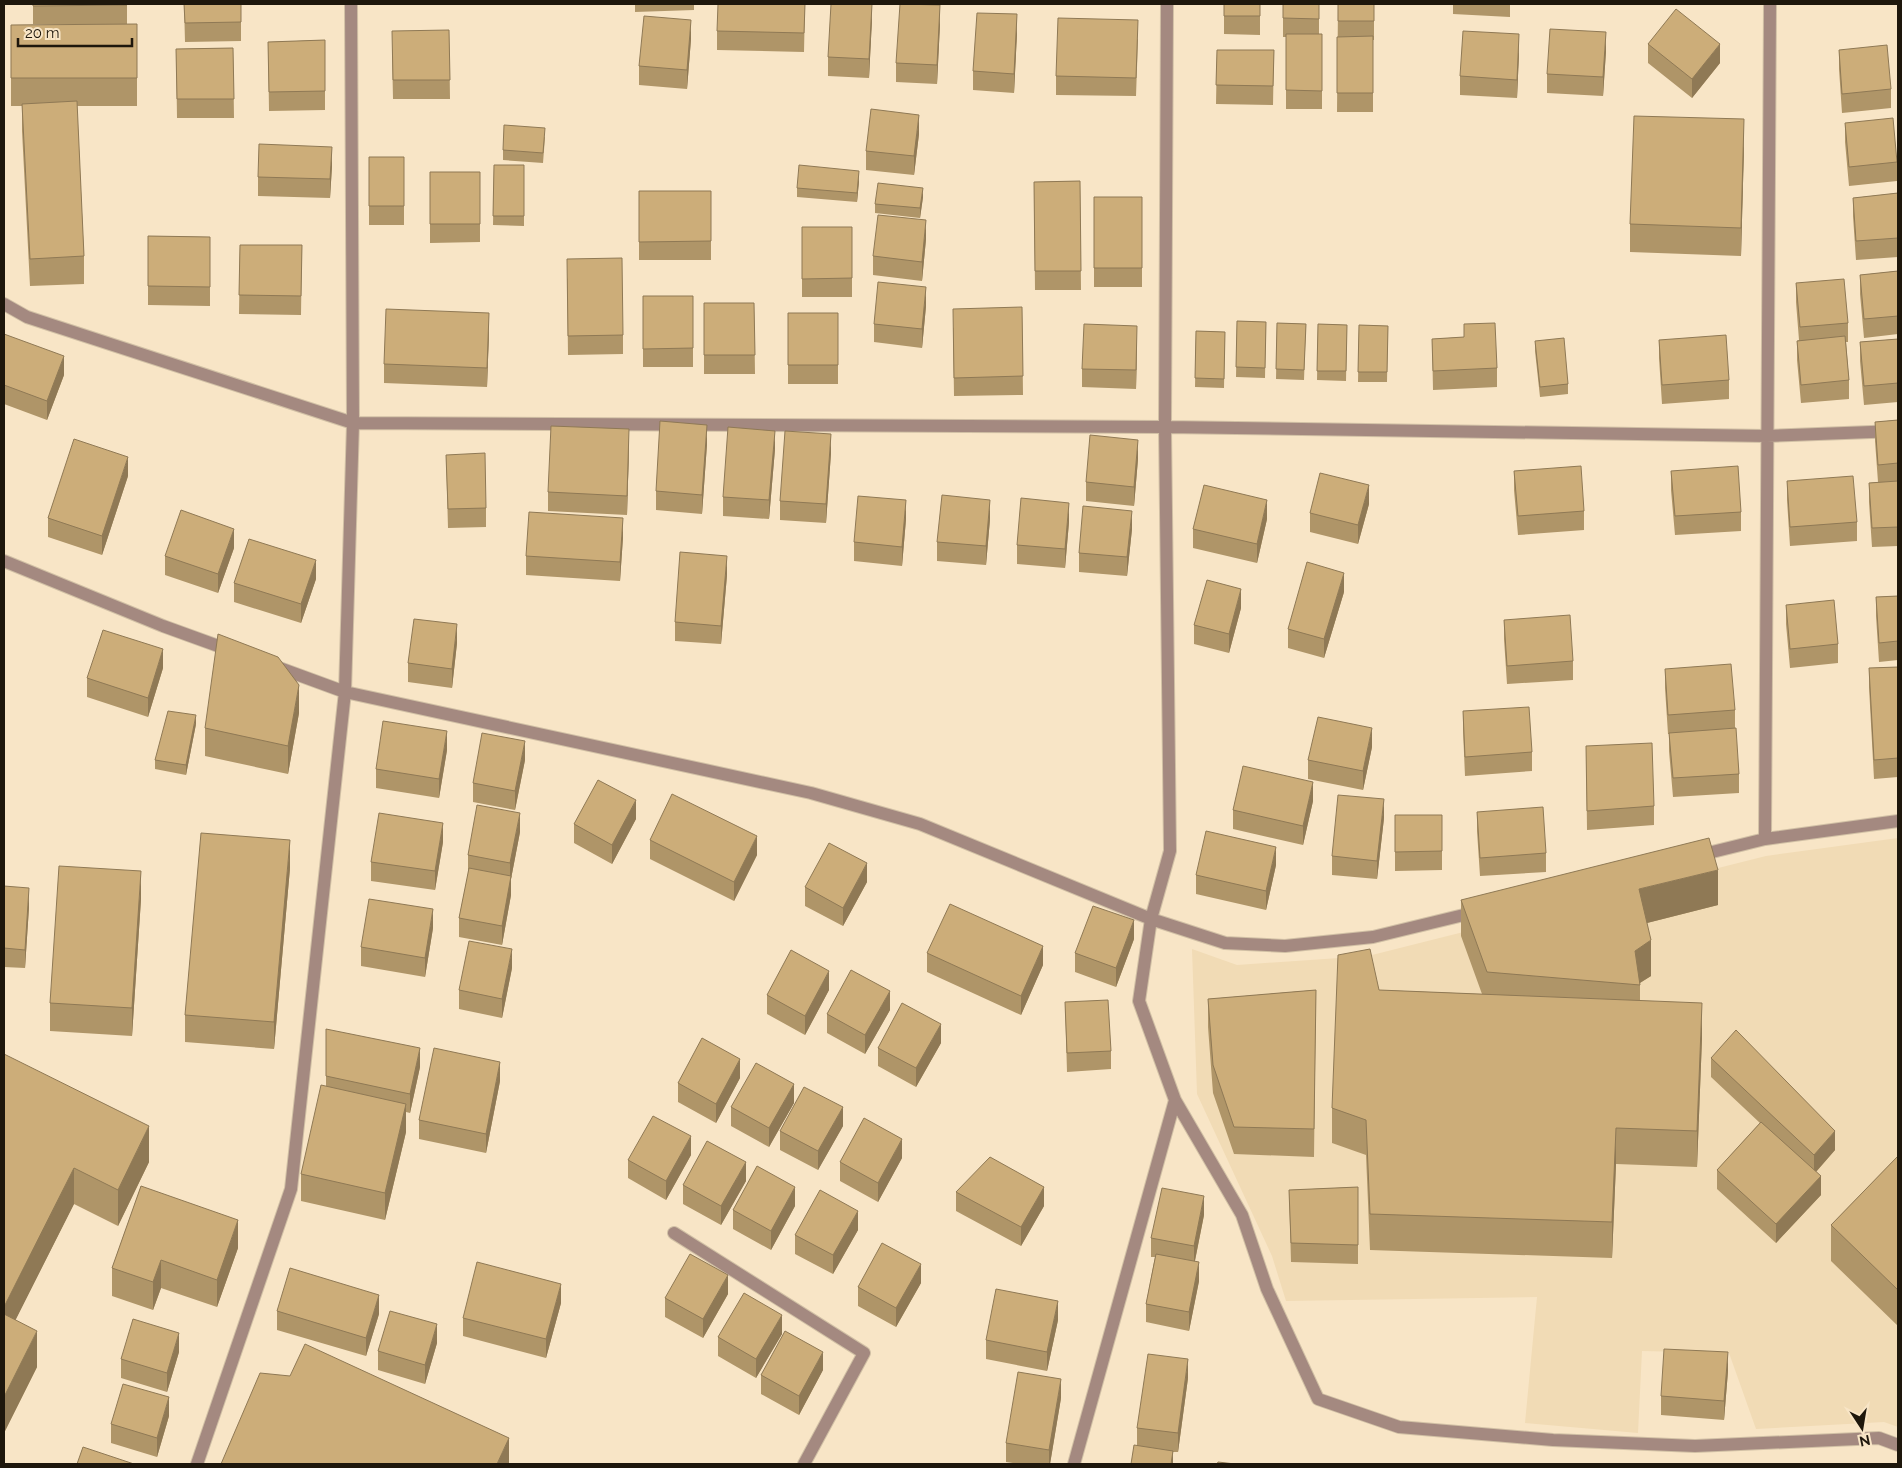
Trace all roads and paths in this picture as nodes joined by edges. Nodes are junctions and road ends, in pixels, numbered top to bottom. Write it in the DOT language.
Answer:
graph roads {
  1 [pos="351,4"];
  2 [pos="1167,4"];
  3 [pos="1770,4"];
  4 [pos="4,304"];
  5 [pos="352,423"];
  6 [pos="1165,427"];
  7 [pos="1898,431"];
  8 [pos="1767,436"];
  9 [pos="4,561"];
  10 [pos="245,656"];
  11 [pos="263,662"];
  12 [pos="344,692"];
  13 [pos="1898,821"];
  14 [pos="1765,839"];
  15 [pos="1683,859"];
  16 [pos="1489,908"];
  17 [pos="1150,919"];
  18 [pos="1175,1100"];
  19 [pos="674,1234"];
  20 [pos="1898,1445"];
  21 [pos="197,1464"];
  22 [pos="804,1464"];
  23 [pos="1074,1464"];
  1 -- 5 [label="street"];
  2 -- 6 [label="street"];
  3 -- 8 [label="street"];
  4 -- 5 [label="street"];
  5 -- 6 [label="street"];
  5 -- 12 [label="street"];
  6 -- 8 [label="street"];
  6 -- 17 [label="street"];
  7 -- 8 [label="street"];
  8 -- 14 [label="street"];
  9 -- 10 [label="street"];
  11 -- 12 [label="street"];
  12 -- 17 [label="street"];
  12 -- 21 [label="street"];
  13 -- 14 [label="street"];
  14 -- 15 [label="street"];
  16 -- 17 [label="street"];
  17 -- 18 [label="street"];
  18 -- 20 [label="street"];
  18 -- 23 [label="street"];
  19 -- 22 [label="street"];
}
